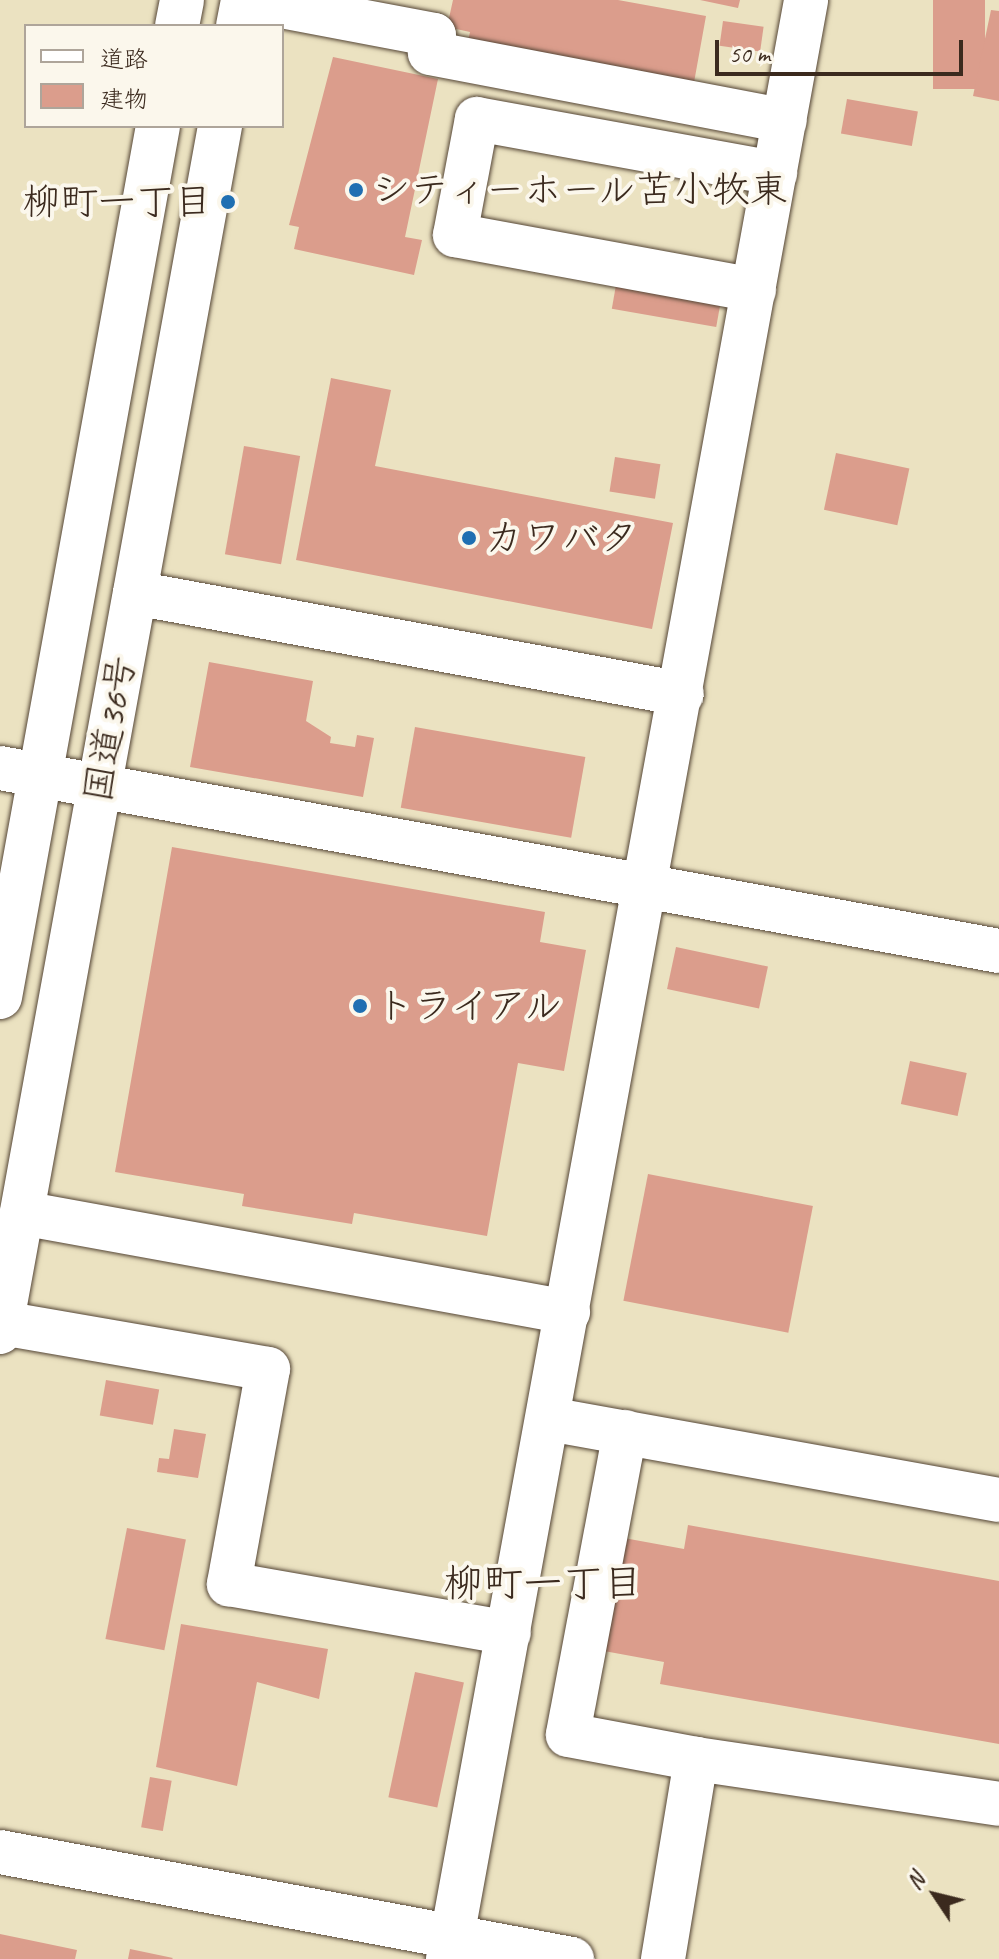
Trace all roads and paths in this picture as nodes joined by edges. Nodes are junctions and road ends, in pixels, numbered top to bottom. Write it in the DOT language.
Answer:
graph roads {
  1 [pos="182,0"];
  2 [pos="246,0"];
  3 [pos="806,0"];
  4 [pos="177,24"];
  5 [pos="239,24"];
  6 [pos="785,121"];
  7 [pos="158,128"];
  8 [pos="220,128"];
  9 [pos="775,173"];
  10 [pos="754,290"];
  11 [pos="135,593"];
  12 [pos="682,694"];
  13 [pos="0,768"];
  14 [pos="42,776"];
  15 [pos="100,786"];
  16 [pos="647,890"];
  17 [pos="999,951"];
  18 [pos="0,997"];
  19 [pos="22,1213"];
  20 [pos="568,1312"];
  21 [pos="1,1327"];
  22 [pos="549,1419"];
  23 [pos="625,1432"];
  24 [pos="999,1500"];
  25 [pos="509,1633"];
  26 [pos="696,1759"];
  27 [pos="999,1804"];
  28 [pos="0,1852"];
  29 [pos="450,1948"];
  30 [pos="572,1959"];
  31 [pos="663,1959"];
  1 -- 4 [label="main road"];
  2 -- 5 [label="main road"];
  2 -- 6 [label="main road"];
  3 -- 6 [label="main road"];
  6 -- 9 [label="main road"];
  7 -- 14 [label="main road, 国道36号"];
  8 -- 11 [label="main road, 国道36号"];
  9 -- 10 [label="main road"];
  9 -- 10 [label="main road"];
  10 -- 12 [label="main road"];
  11 -- 12 [label="main road"];
  11 -- 15 [label="main road, 国道36号"];
  12 -- 16 [label="main road"];
  13 -- 14 [label="main road"];
  14 -- 15 [label="main road"];
  14 -- 18 [label="main road, 国道36号"];
  15 -- 16 [label="main road"];
  15 -- 19 [label="main road, 国道36号"];
  16 -- 17 [label="main road"];
  16 -- 20 [label="main road"];
  19 -- 20 [label="main road"];
  19 -- 21 [label="main road, 国道36号"];
  20 -- 22 [label="main road"];
  21 -- 25 [label="main road"];
  22 -- 23 [label="main road"];
  22 -- 25 [label="main road"];
  23 -- 24 [label="main road"];
  23 -- 26 [label="main road"];
  25 -- 29 [label="main road"];
  26 -- 27 [label="main road"];
  26 -- 31 [label="main road"];
  28 -- 29 [label="main road"];
  29 -- 30 [label="main road"];
}
